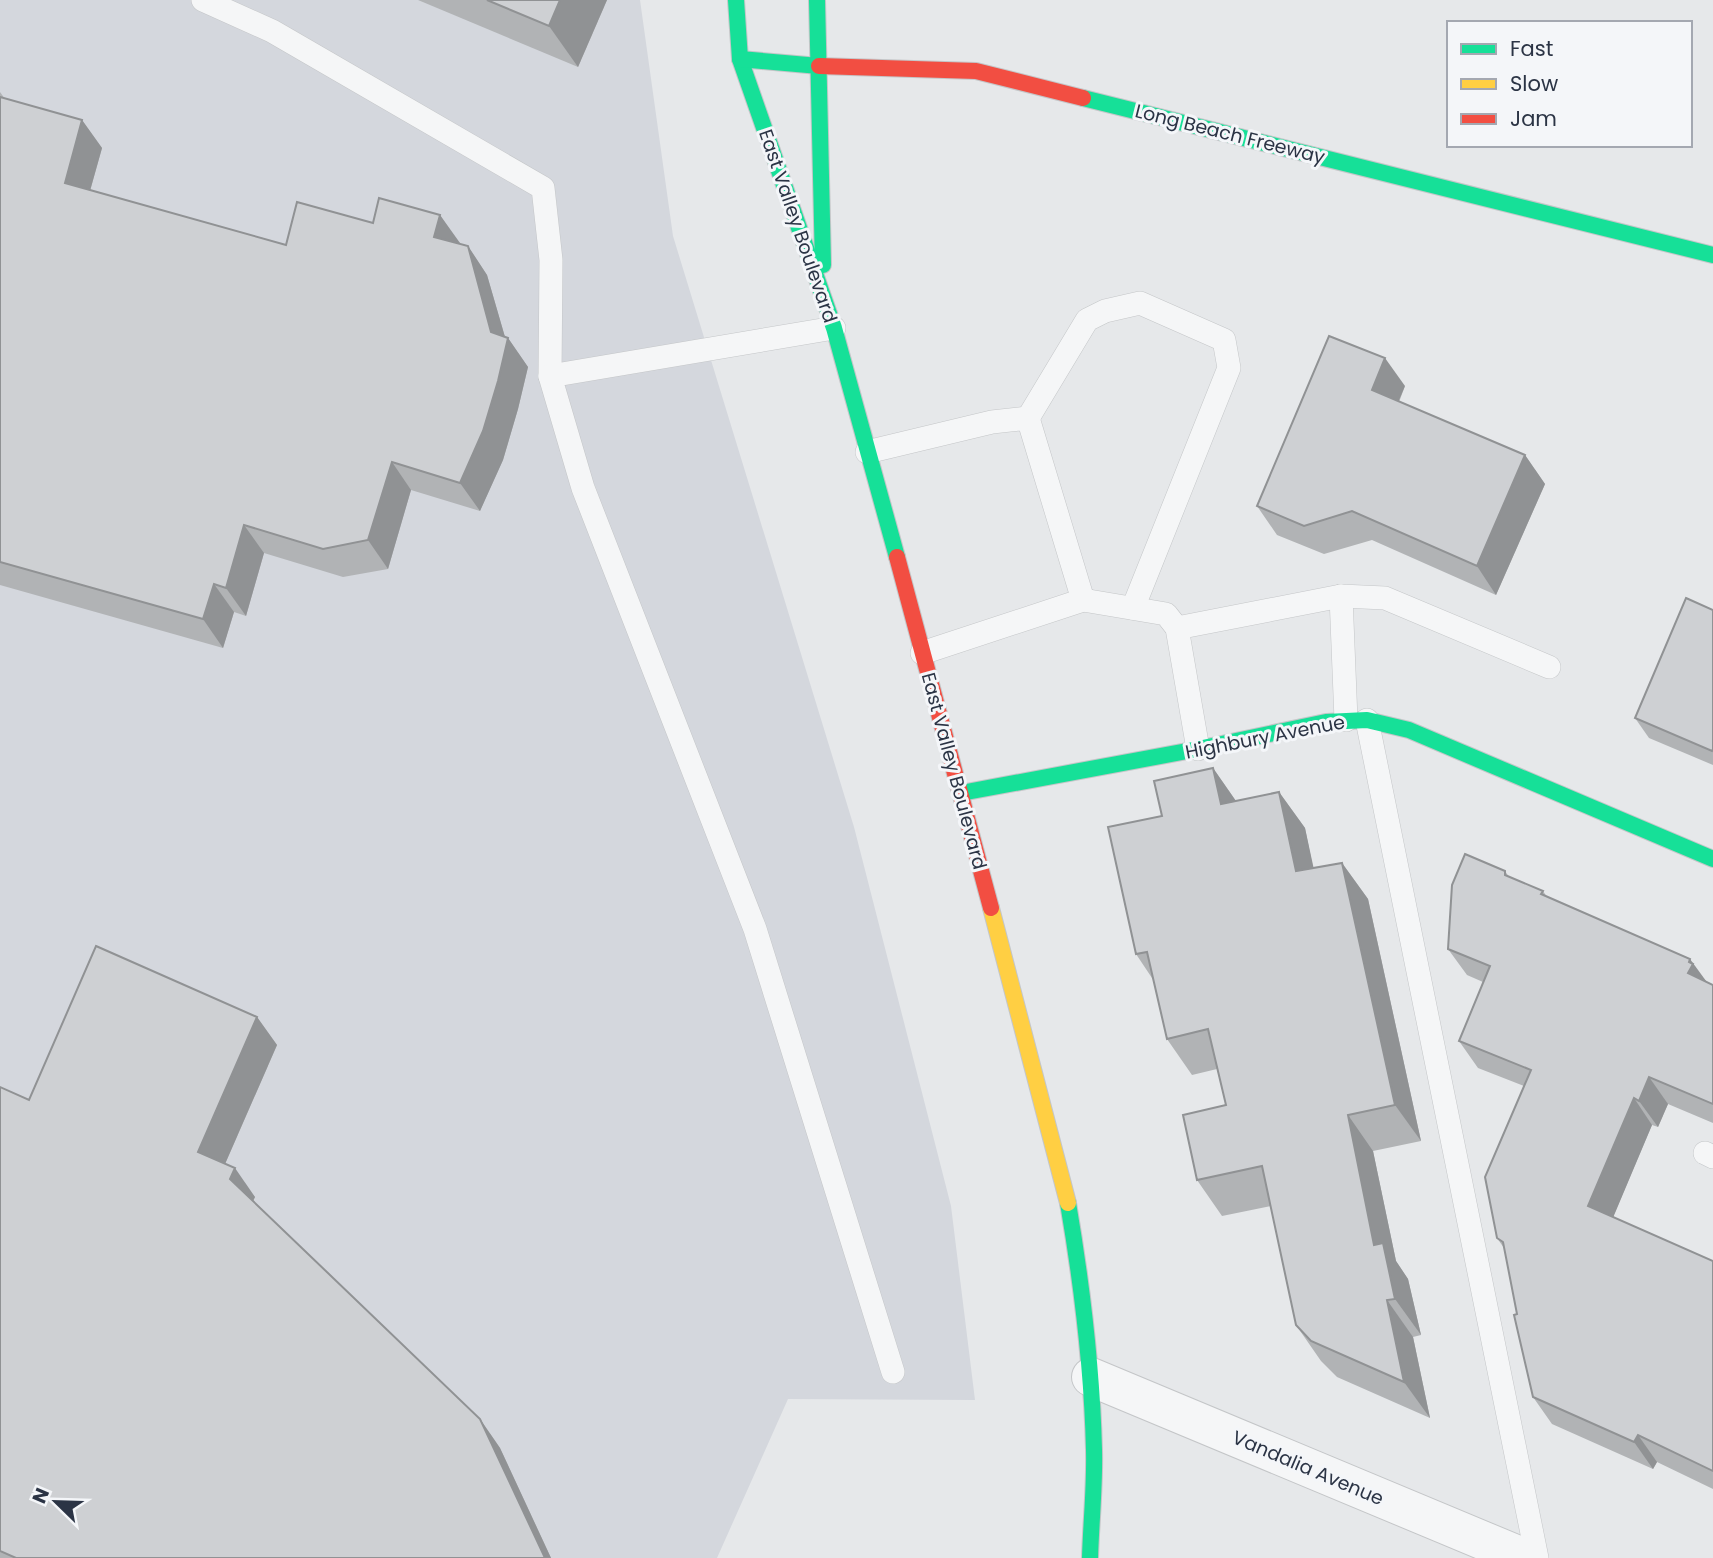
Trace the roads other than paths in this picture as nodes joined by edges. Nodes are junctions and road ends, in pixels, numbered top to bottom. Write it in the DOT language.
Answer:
graph roads {
  1 [pos="203,0"];
  2 [pos="736,0"];
  3 [pos="817,0"];
  4 [pos="740,59"];
  5 [pos="820,66"];
  6 [pos="1713,255"];
  7 [pos="824,298"];
  8 [pos="834,328"];
  9 [pos="550,376"];
  10 [pos="1028,418"];
  11 [pos="867,452"];
  12 [pos="1341,596"];
  13 [pos="1083,600"];
  14 [pos="1133,608"];
  15 [pos="1177,628"];
  16 [pos="922,653"];
  17 [pos="1549,667"];
  18 [pos="1356,720"];
  19 [pos="1198,749"];
  20 [pos="961,793"];
  21 [pos="1713,859"];
  22 [pos="893,1372"];
  23 [pos="1091,1377"];
  24 [pos="1090,1558"];
  25 [pos="1525,1558"];
  26 [pos="1537,1558"];
  1 -- 9 [label="lane"];
  2 -- 4 [label="main road, East Valley Boulevard"];
  3 -- 5 [label="main road"];
  4 -- 5 [label="main road, Long Beach Freeway"];
  4 -- 7 [label="main road, East Valley Boulevard"];
  5 -- 6 [label="main road, Long Beach Freeway"];
  5 -- 7 [label="main road"];
  7 -- 8 [label="main road, East Valley Boulevard"];
  8 -- 9 [label="lane"];
  8 -- 11 [label="main road, East Valley Boulevard"];
  9 -- 22 [label="lane"];
  10 -- 11 [label="lane"];
  10 -- 13 [label="lane"];
  10 -- 14 [label="lane"];
  11 -- 16 [label="main road, East Valley Boulevard"];
  12 -- 15 [label="lane"];
  12 -- 17 [label="lane"];
  12 -- 18 [label="lane"];
  13 -- 14 [label="lane"];
  13 -- 16 [label="lane"];
  14 -- 15 [label="lane"];
  15 -- 19 [label="lane"];
  16 -- 20 [label="main road, East Valley Boulevard"];
  18 -- 19 [label="main road, Highbury Avenue"];
  18 -- 21 [label="main road, Highbury Avenue"];
  18 -- 26 [label="lane"];
  19 -- 20 [label="main road, Highbury Avenue"];
  20 -- 23 [label="main road, East Valley Boulevard"];
  23 -- 24 [label="main road, East Valley Boulevard"];
  23 -- 25 [label="street, Vandalia Avenue"];
}
